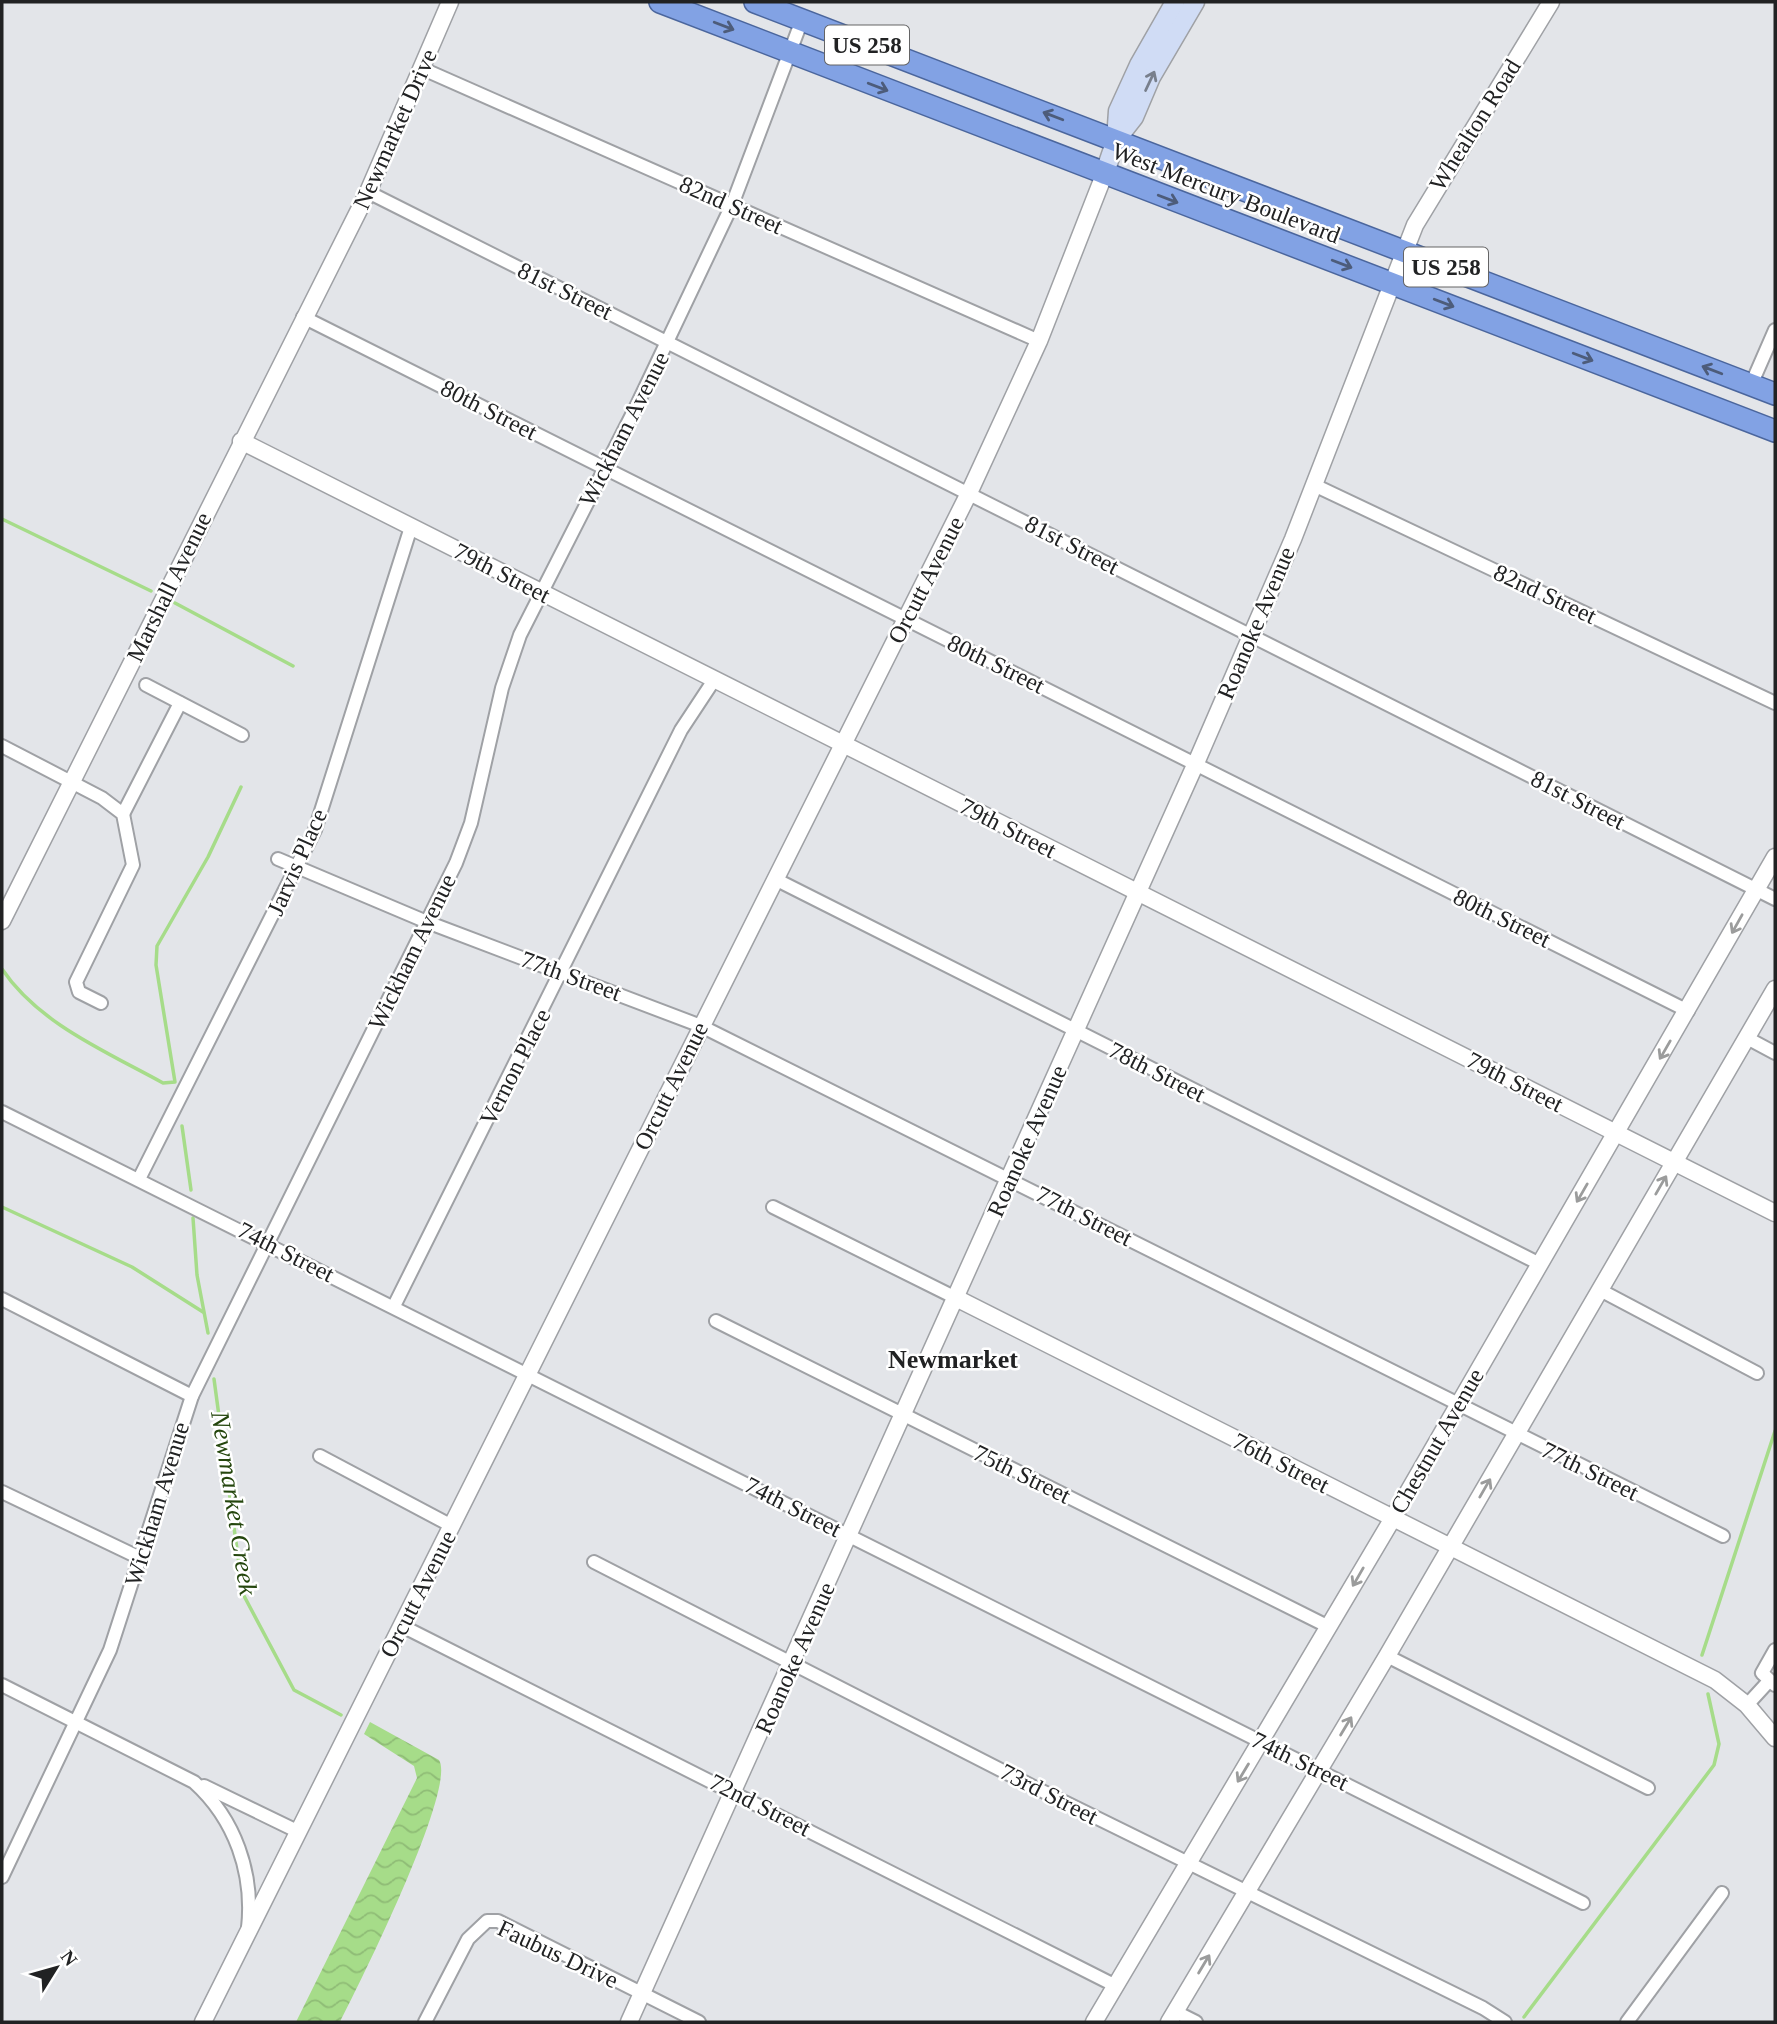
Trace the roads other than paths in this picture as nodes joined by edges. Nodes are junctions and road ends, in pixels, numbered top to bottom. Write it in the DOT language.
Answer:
graph roads {
  1 [pos="450,2"];
  2 [pos="660,2"];
  3 [pos="755,2"];
  4 [pos="1175,2"];
  5 [pos="1195,2"];
  6 [pos="1551,2"];
  7 [pos="802,20"];
  8 [pos="792,52"];
  9 [pos="423,69"];
  10 [pos="1116,140"];
  11 [pos="1104,175"];
  12 [pos="368,192"];
  13 [pos="732,205"];
  14 [pos="1404,251"];
  15 [pos="335,254"];
  16 [pos="1391,283"];
  17 [pos="303,317"];
  18 [pos="1775,330"];
  19 [pos="1038,341"];
  20 [pos="668,342"];
  21 [pos="1751,385"];
  22 [pos="1775,394"];
  23 [pos="1775,431"];
  24 [pos="241,441"];
  25 [pos="605,468"];
  26 [pos="1314,485"];
  27 [pos="969,493"];
  28 [pos="411,527"];
  29 [pos="540,592"];
  30 [pos="906,619"];
  31 [pos="1250,636"];
  32 [pos="714,680"];
  33 [pos="146,685"];
  34 [pos="180,703"];
  35 [pos="1775,703"];
  36 [pos="242,735"];
  37 [pos="843,744"];
  38 [pos="2,746"];
  39 [pos="1196,763"];
  40 [pos="72,782"];
  41 [pos="123,814"];
  42 [pos="1775,857"];
  43 [pos="278,859"];
  44 [pos="297,867"];
  45 [pos="775,879"];
  46 [pos="1756,889"];
  47 [pos="1137,893"];
  48 [pos="1775,899"];
  49 [pos="2,920"];
  50 [pos="428,922"];
  51 [pos="561,974"];
  52 [pos="1775,989"];
  53 [pos="101,1003"];
  54 [pos="1688,1011"];
  55 [pos="701,1026"];
  56 [pos="1075,1031"];
  57 [pos="1747,1038"];
  58 [pos="1775,1053"];
  59 [pos="2,1112"];
  60 [pos="1616,1134"];
  61 [pos="1674,1163"];
  62 [pos="1010,1178"];
  63 [pos="139,1179"];
  64 [pos="773,1207"];
  65 [pos="1775,1213"];
  66 [pos="268,1242"];
  67 [pos="1541,1264"];
  68 [pos="1600,1290"];
  69 [pos="956,1298"];
  70 [pos="2,1299"];
  71 [pos="394,1306"];
  72 [pos="716,1321"];
  73 [pos="529,1373"];
  74 [pos="1757,1373"];
  75 [pos="192,1396"];
  76 [pos="1459,1404"];
  77 [pos="904,1415"];
  78 [pos="1516,1434"];
  79 [pos="320,1456"];
  80 [pos="2,1492"];
  81 [pos="1392,1518"];
  82 [pos="452,1526"];
  83 [pos="850,1536"];
  84 [pos="1723,1536"];
  85 [pos="1451,1547"];
  86 [pos="140,1558"];
  87 [pos="594,1563"];
  88 [pos="402,1626"];
  89 [pos="1329,1627"];
  90 [pos="1775,1650"];
  91 [pos="1387,1656"];
  92 [pos="792,1664"];
  93 [pos="1772,1683"];
  94 [pos="2,1685"];
  95 [pos="1747,1704"];
  96 [pos="77,1722"];
  97 [pos="1775,1738"];
  98 [pos="1261,1742"];
  99 [pos="1320,1770"];
  100 [pos="194,1782"];
  101 [pos="1648,1788"];
  102 [pos="735,1793"];
  103 [pos="299,1832"];
  104 [pos="1189,1863"];
  105 [pos="2,1877"];
  106 [pos="1247,1892"];
  107 [pos="1722,1893"];
  108 [pos="1583,1903"];
  109 [pos="247,1935"];
  110 [pos="1116,1986"];
  111 [pos="642,1994"];
  112 [pos="1172,2017"];
  113 [pos="203,2022"];
  114 [pos="425,2022"];
  115 [pos="629,2022"];
  116 [pos="699,2022"];
  117 [pos="1094,2022"];
  118 [pos="1196,2022"];
  119 [pos="1505,2022"];
  120 [pos="1627,2022"];
  1 -- 9 [label="street, Newmarket Drive"];
  2 -- 8 [label="highway, West Mercury Boulevard / US 258, one-way"];
  3 -- 7 [label="highway, West Mercury Boulevard / US 258"];
  4 -- 10 [label="main road, Orcutt Avenue"];
  10 -- 5 [label="main road, Orcutt Avenue, one-way"];
  6 -- 14 [label="street, Whealton Road"];
  7 -- 8 [label="street, Wickham Avenue"];
  10 -- 7 [label="highway, West Mercury Boulevard / US 258, one-way"];
  8 -- 11 [label="highway, West Mercury Boulevard / US 258, one-way"];
  8 -- 13 [label="street, Wickham Avenue"];
  9 -- 12 [label="street, Newmarket Drive"];
  9 -- 13 [label="street, 82nd Street"];
  10 -- 11 [label="main road, Orcutt Avenue"];
  10 -- 14 [label="highway, West Mercury Boulevard / US 258"];
  11 -- 16 [label="highway, West Mercury Boulevard / US 258, one-way"];
  11 -- 19 [label="street, Orcutt Avenue"];
  12 -- 15 [label="street, Newmarket Drive"];
  12 -- 20 [label="street, 81st Street"];
  13 -- 19 [label="street, 82nd Street"];
  13 -- 20 [label="street, Wickham Avenue"];
  14 -- 16 [label="street, Roanoke Avenue"];
  21 -- 14 [label="highway, West Mercury Boulevard / US 258, one-way"];
  15 -- 17 [label="street, Marshall Avenue"];
  16 -- 23 [label="highway, West Mercury Boulevard / US 258, one-way"];
  16 -- 26 [label="street, Roanoke Avenue"];
  17 -- 24 [label="street, Marshall Avenue"];
  17 -- 25 [label="street, 80th Street"];
  18 -- 21 [label="street"];
  19 -- 27 [label="street, Orcutt Avenue"];
  20 -- 25 [label="street, Wickham Avenue"];
  20 -- 27 [label="street, 81st Street"];
  21 -- 22 [label="highway, West Mercury Boulevard / US 258"];
  24 -- 28 [label="street, 79th Street"];
  24 -- 40 [label="street, Marshall Avenue"];
  25 -- 29 [label="street, Wickham Avenue"];
  25 -- 30 [label="street, 80th Street"];
  26 -- 31 [label="street, Roanoke Avenue"];
  26 -- 35 [label="street, 82nd Street"];
  27 -- 30 [label="street, Orcutt Avenue"];
  27 -- 31 [label="street, 81st Street"];
  28 -- 29 [label="street, 79th Street"];
  28 -- 44 [label="street, Jarvis Place"];
  29 -- 32 [label="street, 79th Street"];
  29 -- 50 [label="street, Wickham Avenue"];
  30 -- 37 [label="street, Orcutt Avenue"];
  30 -- 39 [label="street, 80th Street"];
  31 -- 39 [label="street, Roanoke Avenue"];
  31 -- 46 [label="street, 81st Street"];
  32 -- 37 [label="street, 79th Street"];
  32 -- 51 [label="street, Vernon Place"];
  33 -- 34 [label="street"];
  34 -- 36 [label="street"];
  34 -- 41 [label="street"];
  37 -- 45 [label="street, Orcutt Avenue"];
  37 -- 47 [label="street, 79th Street"];
  38 -- 40 [label="street"];
  39 -- 47 [label="street, Roanoke Avenue"];
  39 -- 54 [label="street, 80th Street"];
  40 -- 41 [label="street"];
  40 -- 49 [label="street, Marshall Avenue"];
  41 -- 53 [label="street"];
  42 -- 46 [label="street, Chestnut Avenue"];
  43 -- 44 [label="street, 77th Street"];
  44 -- 50 [label="street, 77th Street"];
  44 -- 63 [label="street, Jarvis Place"];
  45 -- 55 [label="street, Orcutt Avenue"];
  45 -- 56 [label="street, 78th Street"];
  46 -- 48 [label="street, 81st Street"];
  46 -- 54 [label="street, Chestnut Avenue, one-way"];
  47 -- 56 [label="street, Roanoke Avenue"];
  47 -- 60 [label="street, 79th Street"];
  50 -- 51 [label="street, 77th Street"];
  50 -- 66 [label="street, Wickham Avenue"];
  51 -- 55 [label="street, 77th Street"];
  51 -- 71 [label="street, Vernon Place"];
  52 -- 57 [label="street"];
  54 -- 60 [label="street, Chestnut Avenue, one-way"];
  55 -- 62 [label="street, 77th Street"];
  55 -- 73 [label="street, Orcutt Avenue"];
  56 -- 62 [label="street, Roanoke Avenue"];
  56 -- 67 [label="street, 78th Street"];
  57 -- 58 [label="street"];
  57 -- 61 [label="street"];
  59 -- 63 [label="street, 74th Street"];
  60 -- 61 [label="street, 79th Street"];
  60 -- 67 [label="street, Chestnut Avenue, one-way"];
  61 -- 65 [label="street, 79th Street"];
  68 -- 61 [label="street, one-way"];
  62 -- 69 [label="street, Roanoke Avenue"];
  62 -- 76 [label="street, 77th Street"];
  63 -- 66 [label="street, 74th Street"];
  64 -- 69 [label="street, 76th Street"];
  66 -- 71 [label="street, 74th Street"];
  66 -- 75 [label="street, Wickham Avenue"];
  67 -- 76 [label="street, Chestnut Avenue"];
  68 -- 74 [label="street"];
  68 -- 78 [label="street"];
  69 -- 77 [label="street, Roanoke Avenue"];
  69 -- 81 [label="street, 76th Street"];
  70 -- 75 [label="street"];
  71 -- 73 [label="street, 74th Street"];
  72 -- 77 [label="street, 75th Street"];
  73 -- 82 [label="street, Orcutt Avenue"];
  73 -- 83 [label="street, 74th Street"];
  75 -- 86 [label="street, Wickham Avenue"];
  76 -- 78 [label="street, 77th Street"];
  76 -- 81 [label="street, Chestnut Avenue"];
  77 -- 83 [label="street, Roanoke Avenue"];
  77 -- 89 [label="street, 75th Street"];
  78 -- 84 [label="street, 77th Street"];
  85 -- 78 [label="street, one-way"];
  79 -- 82 [label="street"];
  80 -- 86 [label="street"];
  81 -- 85 [label="street, 76th Street"];
  81 -- 89 [label="street, Chestnut Avenue, one-way"];
  82 -- 88 [label="street, Orcutt Avenue"];
  83 -- 92 [label="street, Roanoke Avenue"];
  83 -- 98 [label="street, 74th Street"];
  85 -- 91 [label="street"];
  85 -- 95 [label="street, 76th Street"];
  86 -- 96 [label="street, Wickham Avenue"];
  87 -- 92 [label="street, 73rd Street"];
  88 -- 102 [label="street, 72nd Street"];
  88 -- 103 [label="street, Orcutt Avenue"];
  89 -- 98 [label="street, Chestnut Avenue"];
  90 -- 93 [label="street"];
  99 -- 91 [label="street, one-way"];
  91 -- 101 [label="street"];
  92 -- 102 [label="street, Roanoke Avenue"];
  92 -- 104 [label="street, 73rd Street"];
  93 -- 95 [label="street"];
  94 -- 96 [label="street"];
  95 -- 97 [label="street, 76th Street"];
  96 -- 100 [label="street"];
  96 -- 105 [label="street, Wickham Avenue"];
  98 -- 99 [label="street, 74th Street"];
  98 -- 104 [label="street, Chestnut Avenue, one-way"];
  99 -- 106 [label="street"];
  99 -- 108 [label="street, 74th Street"];
  100 -- 103 [label="street"];
  100 -- 109 [label="street"];
  102 -- 110 [label="street, 72nd Street"];
  102 -- 111 [label="street, Roanoke Avenue"];
  103 -- 109 [label="street, Orcutt Avenue"];
  104 -- 106 [label="street, 73rd Street"];
  104 -- 110 [label="street, Chestnut Avenue"];
  112 -- 106 [label="street, one-way"];
  106 -- 119 [label="street, 73rd Street"];
  107 -- 120 [label="street"];
  109 -- 113 [label="street, Orcutt Avenue"];
  110 -- 117 [label="street, Chestnut Avenue"];
  111 -- 114 [label="street, Faubus Drive"];
  111 -- 115 [label="street, Roanoke Avenue"];
  111 -- 116 [label="street, Faubus Drive"];
  112 -- 118 [label="street"];
}
